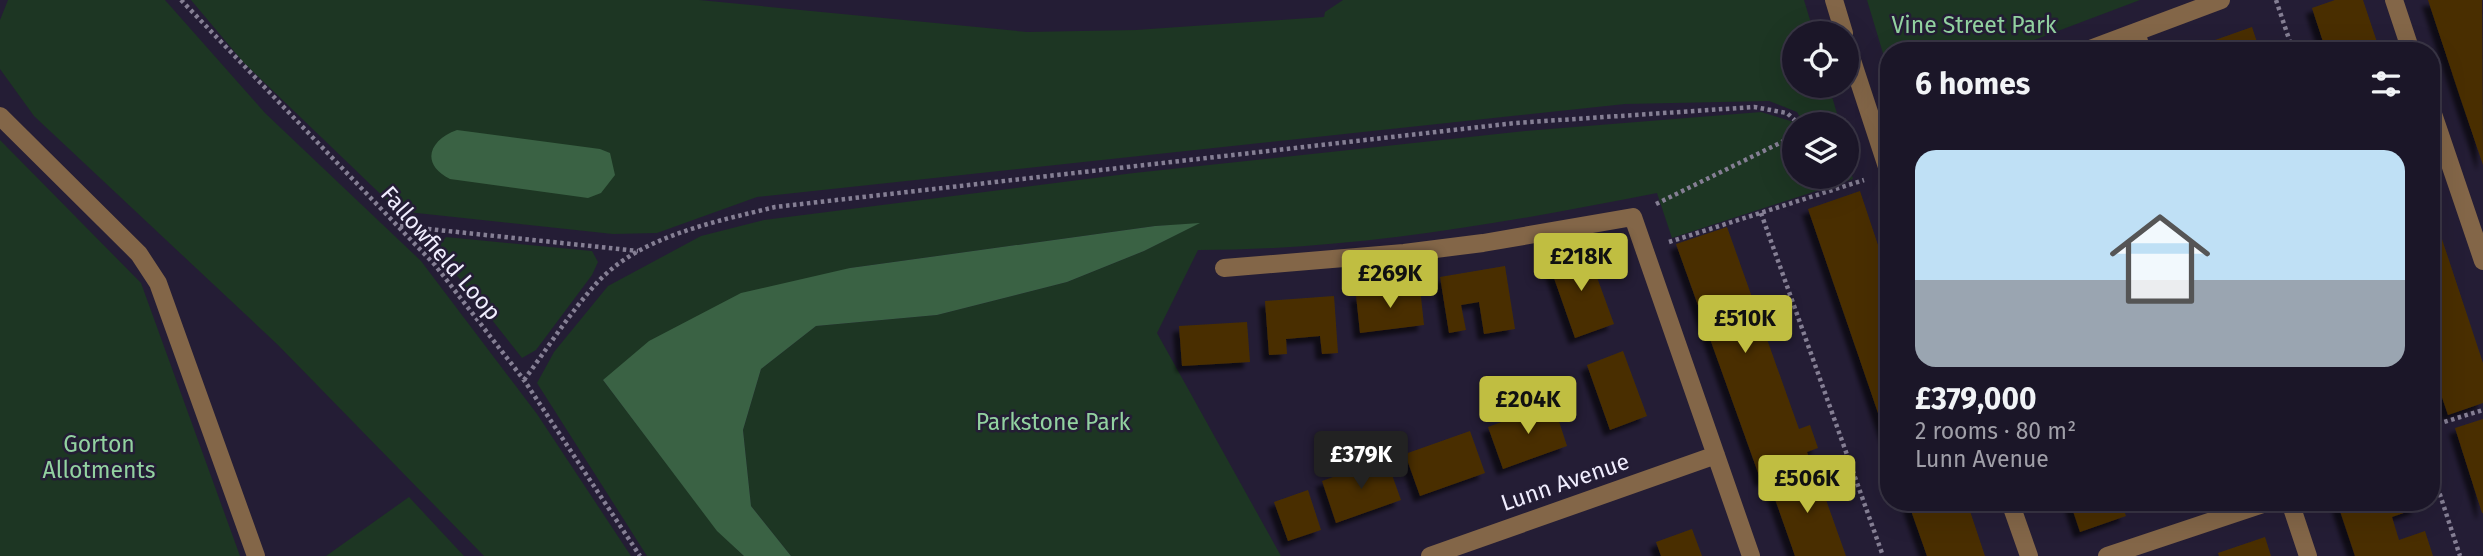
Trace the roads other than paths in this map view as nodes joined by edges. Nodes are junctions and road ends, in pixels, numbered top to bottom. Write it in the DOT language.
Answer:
graph roads {
  1 [pos="1835,0"];
  2 [pos="2221,0"];
  3 [pos="2394,0"];
  4 [pos="1841,21"];
  5 [pos="2136,32"];
  6 [pos="2109,42"];
  7 [pos="2139,42"];
  8 [pos="2409,42"];
  9 [pos="1859,83"];
  10 [pos="0,116"];
  11 [pos="1880,116"];
  12 [pos="1870,118"];
  13 [pos="2440,134"];
  14 [pos="1880,164"];
  15 [pos="2483,261"];
  16 [pos="1224,268"];
  17 [pos="1716,455"];
  18 [pos="2013,511"];
  19 [pos="2242,511"];
  20 [pos="2293,511"];
  21 [pos="256,556"];
  22 [pos="1430,556"];
  23 [pos="1751,556"];
  24 [pos="2029,556"];
  25 [pos="2107,556"];
  26 [pos="2308,556"];
  1 -- 4 [label="street"];
  2 -- 5 [label="street"];
  3 -- 8 [label="street"];
  5 -- 6 [label="street"];
  5 -- 7 [label="street"];
  9 -- 12 [label="street"];
  10 -- 21 [label="street"];
  11 -- 12 [label="street"];
  12 -- 14 [label="street"];
  13 -- 15 [label="street"];
  16 -- 17 [label="street"];
  17 -- 22 [label="street, Lunn Avenue"];
  17 -- 23 [label="street"];
  18 -- 24 [label="street"];
  19 -- 25 [label="street"];
  20 -- 26 [label="street"];
}
